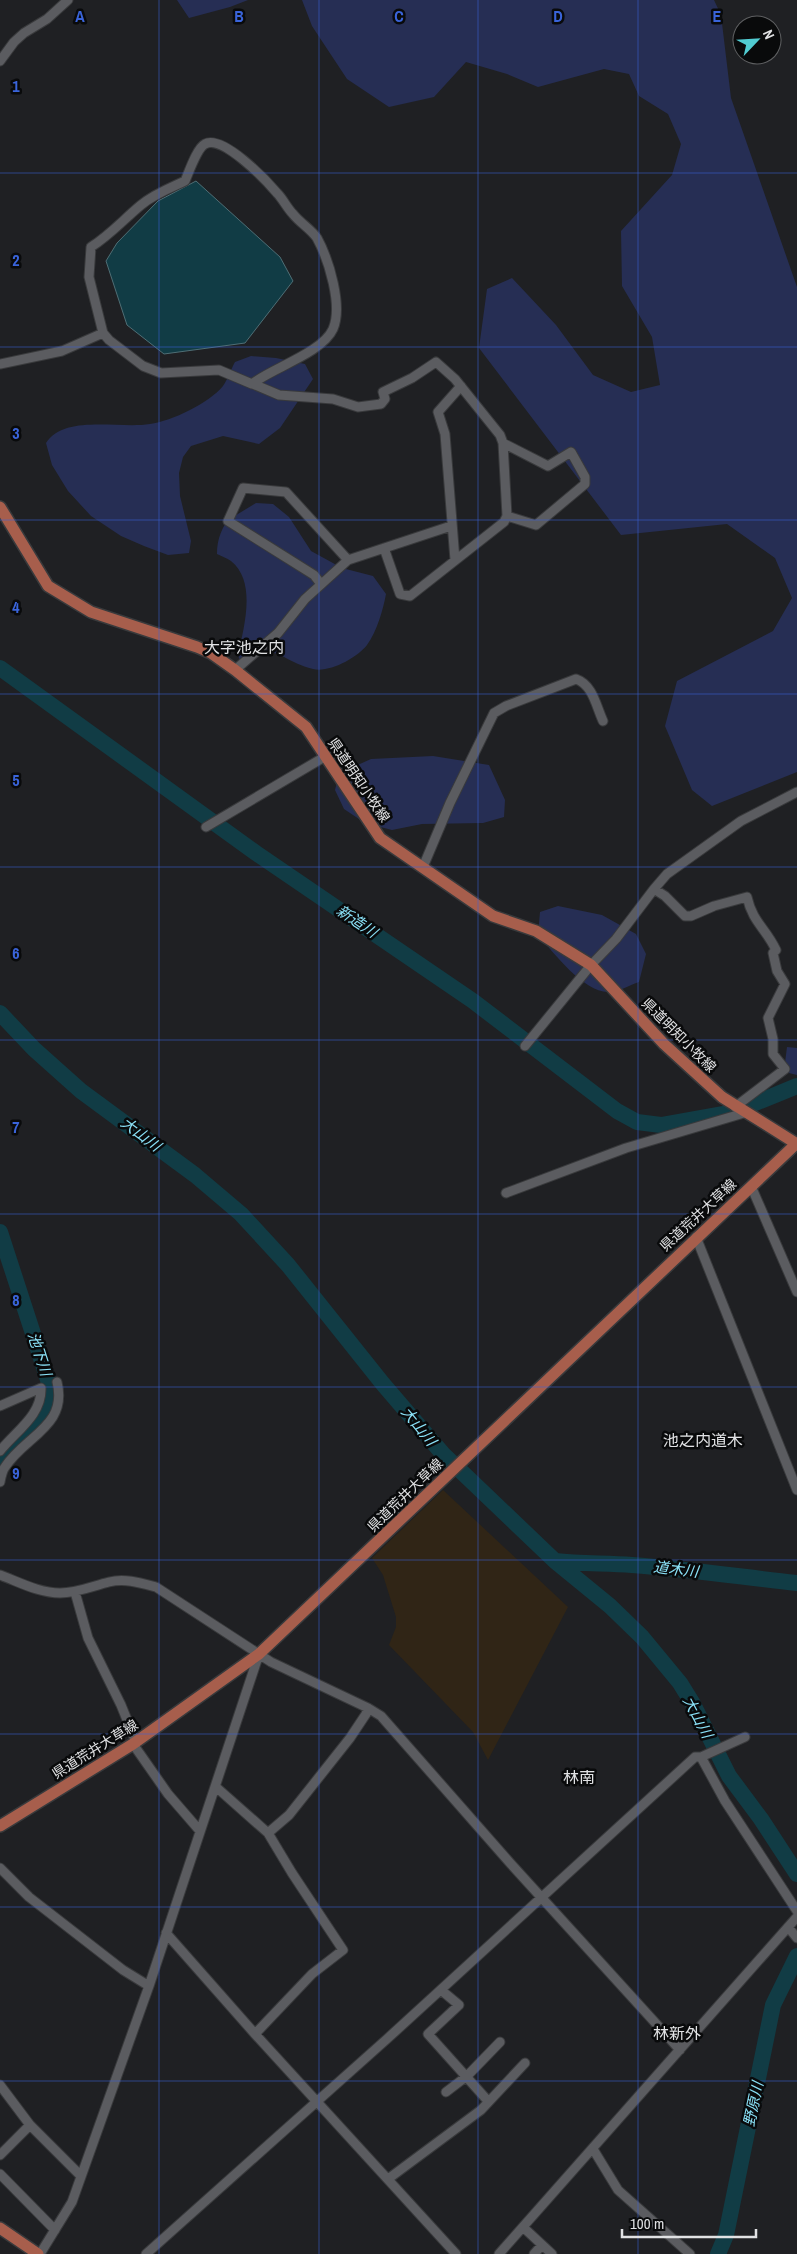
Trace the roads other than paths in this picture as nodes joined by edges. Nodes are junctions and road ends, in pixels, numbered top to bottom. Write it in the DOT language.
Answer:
graph roads {
  1 [pos="68,0"];
  2 [pos="0,61"];
  3 [pos="103,333"];
  4 [pos="0,364"];
  5 [pos="252,384"];
  6 [pos="461,386"];
  7 [pos="503,442"];
  8 [pos="0,507"];
  9 [pos="508,516"];
  10 [pos="451,526"];
  11 [pos="384,548"];
  12 [pos="348,560"];
  13 [pos="455,560"];
  14 [pos="321,584"];
  15 [pos="235,670"];
  16 [pos="603,721"];
  17 [pos="326,756"];
  18 [pos="797,792"];
  19 [pos="206,827"];
  20 [pos="423,867"];
  21 [pos="654,889"];
  22 [pos="591,965"];
  23 [pos="525,1046"];
  24 [pos="740,1110"];
  25 [pos="797,1144"];
  26 [pos="751,1186"];
  27 [pos="506,1194"];
  28 [pos="696,1238"];
  29 [pos="797,1292"];
  30 [pos="57,1382"];
  31 [pos="0,1406"];
  32 [pos="0,1451"];
  33 [pos="0,1482"];
  34 [pos="797,1490"];
  35 [pos="0,1575"];
  36 [pos="74,1592"];
  37 [pos="259,1654"];
  38 [pos="368,1708"];
  39 [pos="744,1737"];
  40 [pos="134,1743"];
  41 [pos="703,1756"];
  42 [pos="216,1787"];
  43 [pos="0,1826"];
  44 [pos="200,1831"];
  45 [pos="268,1833"];
  46 [pos="0,1868"];
  47 [pos="542,1896"];
  48 [pos="797,1911"];
  49 [pos="797,1917"];
  50 [pos="788,1927"];
  51 [pos="166,1933"];
  52 [pos="797,1938"];
  53 [pos="149,1986"];
  54 [pos="440,1990"];
  55 [pos="255,2034"];
  56 [pos="500,2042"];
  57 [pos="680,2050"];
  58 [pos="525,2063"];
  59 [pos="467,2076"];
  60 [pos="0,2085"];
  61 [pos="446,2092"];
  62 [pos="317,2101"];
  63 [pos="488,2101"];
  64 [pos="30,2125"];
  65 [pos="593,2149"];
  66 [pos="0,2155"];
  67 [pos="0,2174"];
  68 [pos="82,2176"];
  69 [pos="388,2179"];
  70 [pos="0,2228"];
  71 [pos="524,2228"];
  72 [pos="55,2230"];
  73 [pos="542,2245"];
  74 [pos="39,2254"];
  75 [pos="146,2254"];
  76 [pos="456,2254"];
  77 [pos="498,2254"];
  78 [pos="534,2254"];
  79 [pos="552,2254"];
  80 [pos="690,2254"];
  1 -- 2 [label="street"];
  3 -- 4 [label="street"];
  3 -- 5 [label="street"];
  3 -- 5 [label="street"];
  5 -- 6 [label="street"];
  6 -- 7 [label="street"];
  6 -- 10 [label="street"];
  7 -- 9 [label="street"];
  7 -- 9 [label="street"];
  8 -- 15 [label="main road, 県道明知小牧線"];
  9 -- 13 [label="street"];
  10 -- 11 [label="street"];
  10 -- 13 [label="street"];
  11 -- 12 [label="street"];
  11 -- 13 [label="street"];
  12 -- 14 [label="street"];
  12 -- 14 [label="street"];
  14 -- 15 [label="street"];
  15 -- 17 [label="main road, 県道明知小牧線"];
  16 -- 20 [label="street"];
  17 -- 19 [label="street"];
  17 -- 20 [label="main road, 県道明知小牧線"];
  18 -- 21 [label="street"];
  20 -- 22 [label="main road, 県道明知小牧線"];
  21 -- 22 [label="street"];
  21 -- 24 [label="street"];
  22 -- 23 [label="street"];
  22 -- 24 [label="main road, 県道明知小牧線"];
  24 -- 25 [label="main road, 県道明知小牧線"];
  24 -- 27 [label="street"];
  25 -- 26 [label="main road, 県道荒井大草線"];
  26 -- 28 [label="main road, 県道荒井大草線"];
  26 -- 29 [label="street"];
  28 -- 34 [label="street"];
  28 -- 37 [label="main road, 県道荒井大草線"];
  30 -- 33 [label="street"];
  31 -- 32 [label="street"];
  35 -- 36 [label="street"];
  36 -- 37 [label="street"];
  36 -- 40 [label="street"];
  37 -- 38 [label="street"];
  37 -- 40 [label="main road, 県道荒井大草線"];
  37 -- 42 [label="street"];
  38 -- 45 [label="street"];
  38 -- 47 [label="street"];
  39 -- 41 [label="street"];
  40 -- 43 [label="main road, 県道荒井大草線"];
  40 -- 44 [label="street"];
  41 -- 47 [label="street"];
  41 -- 48 [label="street"];
  42 -- 44 [label="street"];
  42 -- 45 [label="street"];
  44 -- 51 [label="street"];
  45 -- 55 [label="street"];
  46 -- 53 [label="street"];
  47 -- 54 [label="street"];
  47 -- 57 [label="street"];
  49 -- 50 [label="street"];
  50 -- 52 [label="street"];
  50 -- 57 [label="street"];
  51 -- 53 [label="street"];
  51 -- 55 [label="street"];
  53 -- 68 [label="street"];
  54 -- 59 [label="street"];
  54 -- 62 [label="street"];
  55 -- 62 [label="street"];
  56 -- 59 [label="street"];
  57 -- 65 [label="street"];
  58 -- 63 [label="street"];
  59 -- 61 [label="street"];
  59 -- 63 [label="street"];
  60 -- 64 [label="street"];
  62 -- 69 [label="street"];
  62 -- 75 [label="street"];
  63 -- 69 [label="street"];
  64 -- 66 [label="street"];
  64 -- 68 [label="street"];
  65 -- 71 [label="street"];
  65 -- 80 [label="street"];
  67 -- 72 [label="street"];
  68 -- 72 [label="street"];
  69 -- 76 [label="street"];
  70 -- 74 [label="main road"];
  71 -- 73 [label="street"];
  71 -- 77 [label="street"];
  72 -- 74 [label="street"];
  73 -- 78 [label="street"];
  73 -- 79 [label="street"];
}
